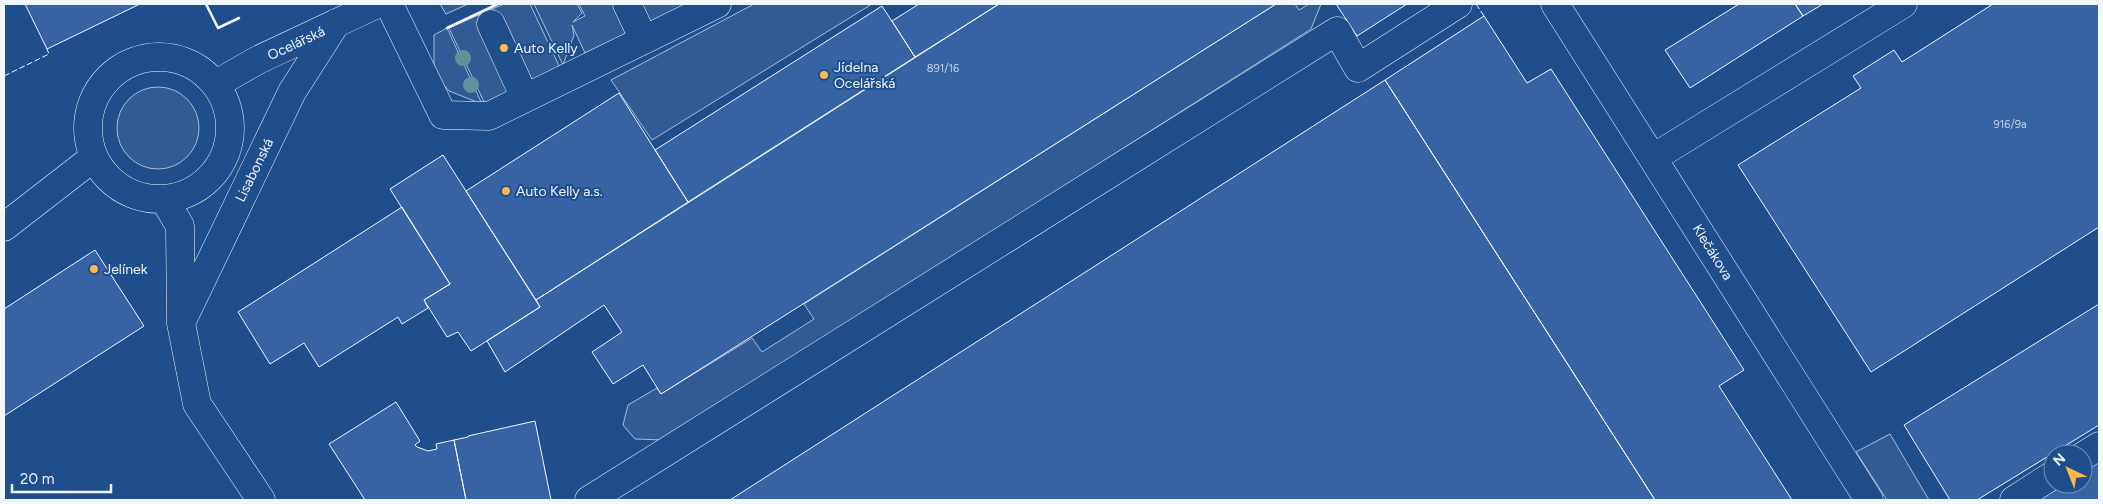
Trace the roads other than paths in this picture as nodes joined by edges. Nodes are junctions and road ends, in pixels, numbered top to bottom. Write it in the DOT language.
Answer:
graph roads {
  1 [pos="377,4"];
  2 [pos="389,4"];
  3 [pos="627,4"];
  4 [pos="715,4"];
  5 [pos="1458,4"];
  6 [pos="1555,4"];
  7 [pos="1903,4"];
  8 [pos="336,23"];
  9 [pos="491,24"];
  10 [pos="644,40"];
  11 [pos="216,84"];
  12 [pos="525,98"];
  13 [pos="93,158"];
  14 [pos="1653,158"];
  15 [pos="164,200"];
  16 [pos="4,227"];
  17 [pos="181,323"];
  18 [pos="2043,481"];
  19 [pos="261,500"];
  20 [pos="590,500"];
  21 [pos="1870,500"];
  22 [pos="2014,500"];
  1 -- 8 [label="street, Ocelářská"];
  2 -- 12 [label="street"];
  3 -- 10 [label="street"];
  4 -- 10 [label="street"];
  5 -- 20 [label="street"];
  6 -- 14 [label="street, Klečákova"];
  7 -- 14 [label="street"];
  8 -- 11 [label="street, Ocelářská"];
  8 -- 17 [label="street, Lisabonská"];
  9 -- 12 [label="street"];
  10 -- 12 [label="street"];
  11 -- 13 [label="street"];
  11 -- 15 [label="street"];
  13 -- 15 [label="street"];
  13 -- 16 [label="street"];
  14 -- 21 [label="street, Klečákova"];
  15 -- 17 [label="street"];
  17 -- 19 [label="street"];
  18 -- 22 [label="street"];
}
